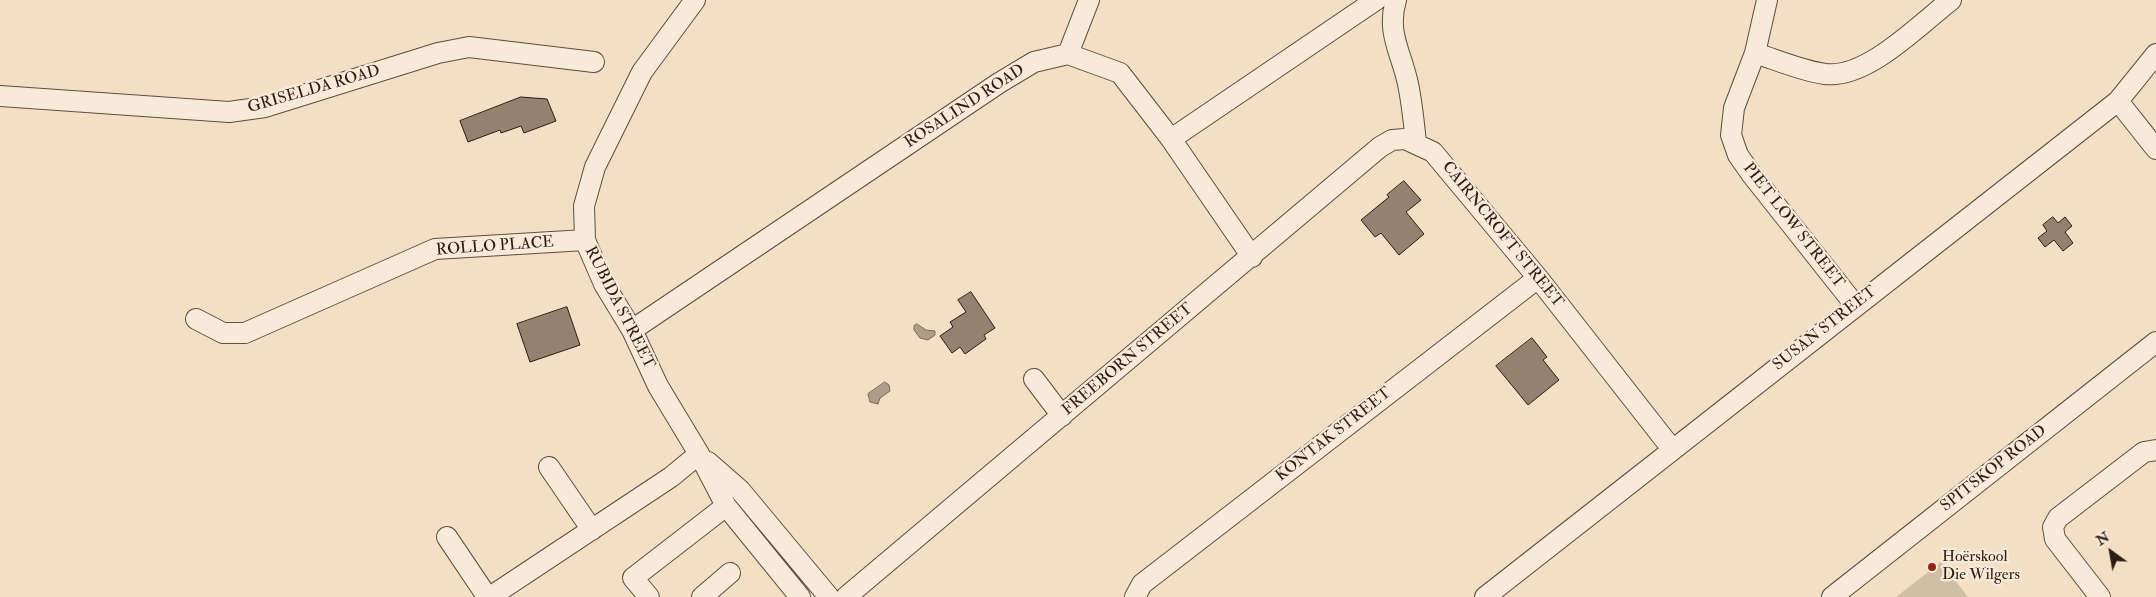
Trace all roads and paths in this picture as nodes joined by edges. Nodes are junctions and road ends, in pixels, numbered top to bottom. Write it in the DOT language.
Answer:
graph roads {
  1 [pos="695,0"];
  2 [pos="1089,0"];
  3 [pos="1376,0"];
  4 [pos="1396,0"];
  5 [pos="1767,0"];
  6 [pos="1951,0"];
  7 [pos="1755,53"];
  8 [pos="1068,54"];
  9 [pos="2156,54"];
  10 [pos="594,62"];
  11 [pos="0,96"];
  12 [pos="2118,101"];
  13 [pos="1171,139"];
  14 [pos="1416,143"];
  15 [pos="2156,149"];
  16 [pos="585,240"];
  17 [pos="1252,257"];
  18 [pos="1538,278"];
  19 [pos="1855,305"];
  20 [pos="196,319"];
  21 [pos="632,330"];
  22 [pos="2156,342"];
  23 [pos="1034,379"];
  24 [pos="1062,416"];
  25 [pos="1672,449"];
  26 [pos="2156,450"];
  27 [pos="700,454"];
  28 [pos="549,467"];
  29 [pos="726,506"];
  30 [pos="592,530"];
  31 [pos="447,537"];
  32 [pos="730,573"];
  33 [pos="484,596"];
  34 [pos="649,597"];
  35 [pos="702,597"];
  36 [pos="800,597"];
  37 [pos="829,597"];
  38 [pos="846,597"];
  39 [pos="1135,597"];
  40 [pos="1485,597"];
  41 [pos="1832,597"];
  42 [pos="2100,597"];
  1 -- 16 [label="street, RUBIDA STREET"];
  2 -- 8 [label="street"];
  3 -- 13 [label="street"];
  4 -- 14 [label="street"];
  5 -- 7 [label="street, PIET LOW STREET"];
  6 -- 7 [label="street"];
  7 -- 19 [label="street, PIET LOW STREET"];
  8 -- 13 [label="street"];
  8 -- 21 [label="street, ROSALIND ROAD"];
  9 -- 12 [label="street, SUSAN STREET"];
  10 -- 11 [label="street, GRISELDA ROAD"];
  12 -- 15 [label="street"];
  12 -- 19 [label="street, SUSAN STREET"];
  13 -- 17 [label="street"];
  14 -- 17 [label="street, FREEBORN STREET"];
  14 -- 18 [label="street, CAIRNCROFT STREET"];
  16 -- 20 [label="street, ROLLO PLACE"];
  16 -- 21 [label="street, RUBIDA STREET"];
  17 -- 24 [label="street, FREEBORN STREET"];
  18 -- 25 [label="street, CAIRNCROFT STREET"];
  18 -- 39 [label="street, KONTAK STREET"];
  19 -- 25 [label="street, SUSAN STREET"];
  21 -- 27 [label="street, RUBIDA STREET"];
  22 -- 41 [label="street, SPITSKOP ROAD"];
  23 -- 24 [label="street"];
  24 -- 38 [label="street, FREEBORN STREET"];
  25 -- 40 [label="street, SUSAN STREET"];
  26 -- 42 [label="street"];
  27 -- 29 [label="street, RUBIDA STREET"];
  27 -- 30 [label="street"];
  27 -- 37 [label="street, RUBIDA STREET"];
  28 -- 30 [label="street"];
  29 -- 34 [label="street"];
  29 -- 36 [label="street, RUBIDA STREET"];
  30 -- 33 [label="street"];
  31 -- 33 [label="street"];
  32 -- 35 [label="street"];
}
